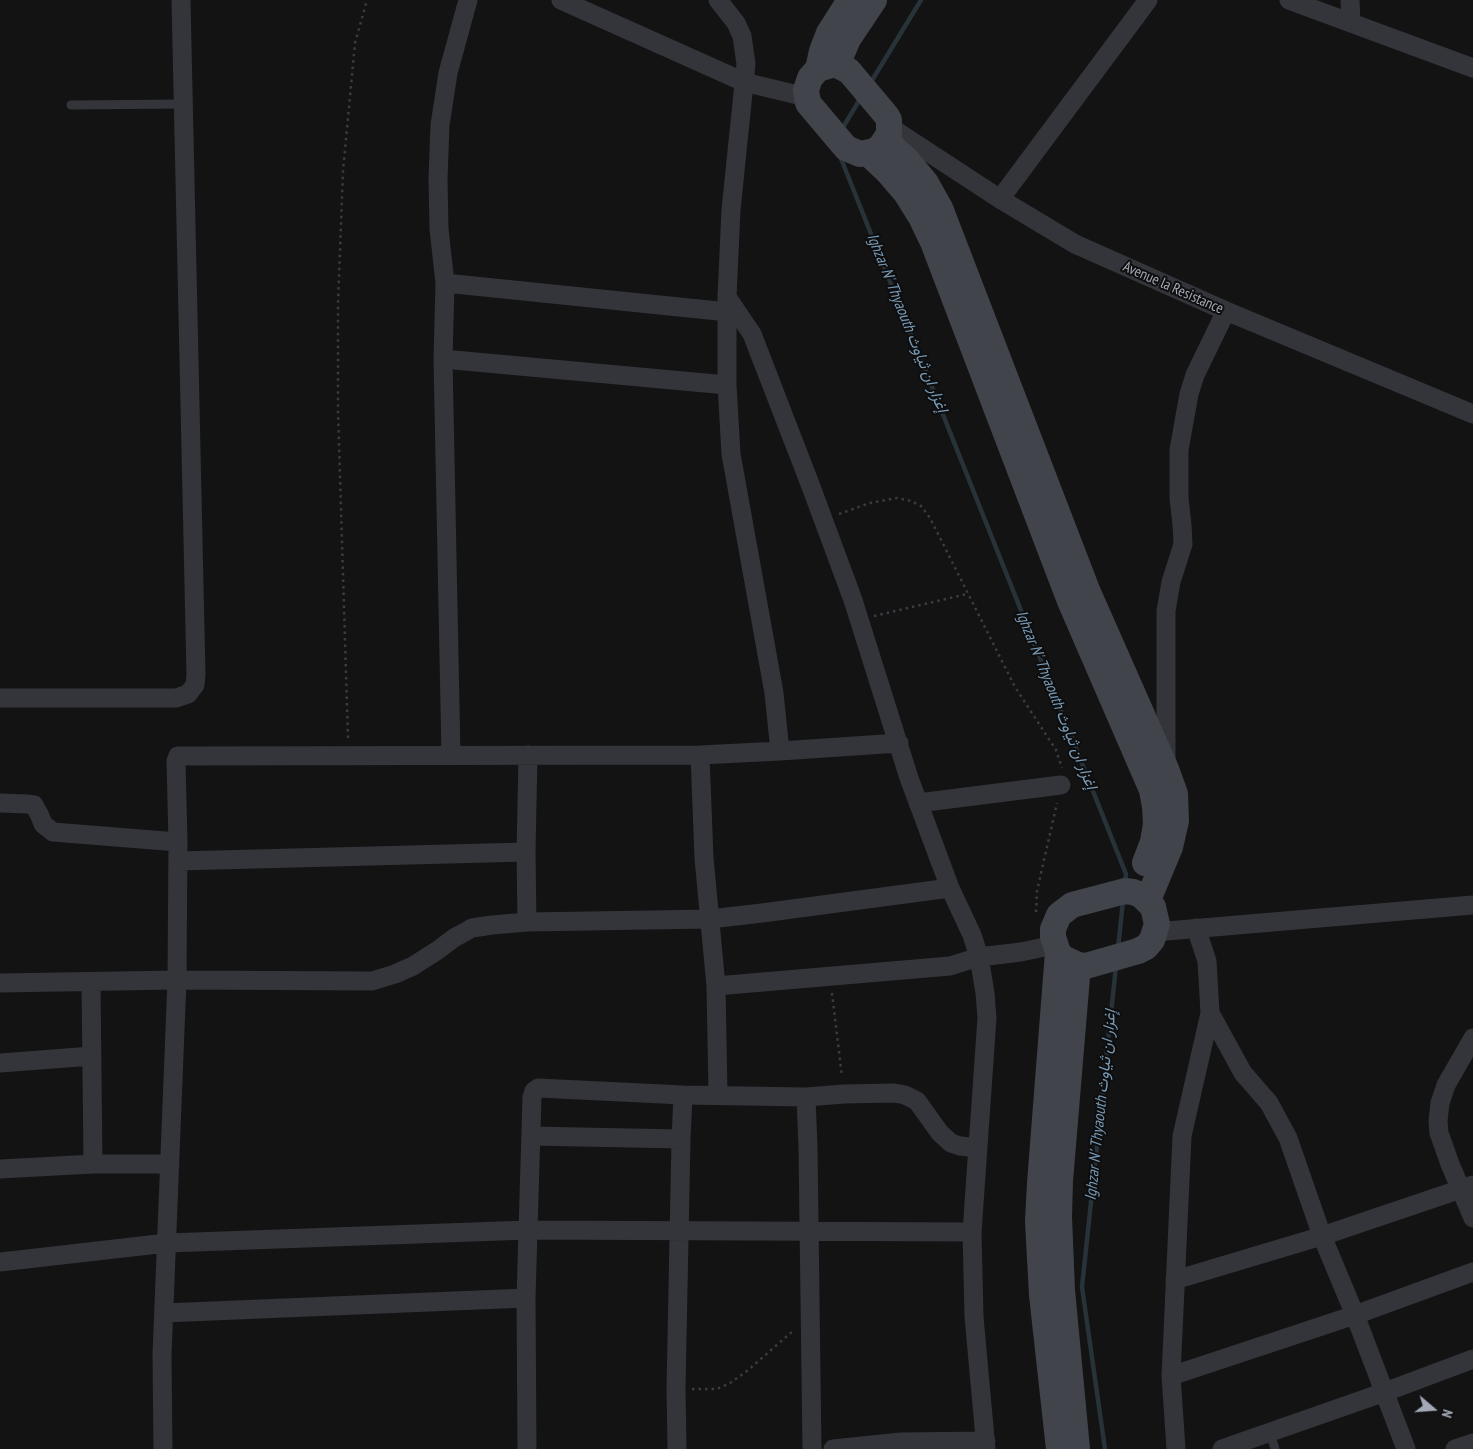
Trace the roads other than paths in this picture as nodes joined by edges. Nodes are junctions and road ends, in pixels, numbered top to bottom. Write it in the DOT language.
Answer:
graph roads {
  1 [pos="181,0"];
  2 [pos="451,0"];
  3 [pos="466,0"];
  4 [pos="561,0"];
  5 [pos="718,0"];
  6 [pos="850,0"];
  7 [pos="874,0"];
  8 [pos="1148,0"];
  9 [pos="1289,0"];
  10 [pos="1350,0"];
  11 [pos="1351,24"];
  12 [pos="835,68"];
  13 [pos="1473,68"];
  14 [pos="744,82"];
  15 [pos="809,102"];
  16 [pos="184,104"];
  17 [pos="71,105"];
  18 [pos="875,137"];
  19 [pos="1000,199"];
  20 [pos="444,283"];
  21 [pos="727,304"];
  22 [pos="1226,311"];
  23 [pos="443,359"];
  24 [pos="727,385"];
  25 [pos="1473,414"];
  26 [pos="0,698"];
  27 [pos="899,743"];
  28 [pos="780,751"];
  29 [pos="451,755"];
  30 [pos="528,755"];
  31 [pos="700,755"];
  32 [pos="1166,769"];
  33 [pos="1061,785"];
  34 [pos="0,803"];
  35 [pos="918,803"];
  36 [pos="178,842"];
  37 [pos="526,852"];
  38 [pos="178,861"];
  39 [pos="950,888"];
  40 [pos="1141,896"];
  41 [pos="1473,905"];
  42 [pos="710,918"];
  43 [pos="527,922"];
  44 [pos="1196,928"];
  45 [pos="1155,932"];
  46 [pos="1063,954"];
  47 [pos="979,956"];
  48 [pos="177,980"];
  49 [pos="91,982"];
  50 [pos="0,983"];
  51 [pos="716,986"];
  52 [pos="1210,1013"];
  53 [pos="1473,1038"];
  54 [pos="92,1056"];
  55 [pos="0,1063"];
  56 [pos="683,1095"];
  57 [pos="718,1096"];
  58 [pos="806,1097"];
  59 [pos="531,1136"];
  60 [pos="681,1139"];
  61 [pos="978,1148"];
  62 [pos="93,1164"];
  63 [pos="170,1164"];
  64 [pos="0,1169"];
  65 [pos="1467,1187"];
  66 [pos="1473,1218"];
  67 [pos="528,1230"];
  68 [pos="679,1230"];
  69 [pos="810,1230"];
  70 [pos="972,1232"];
  71 [pos="1322,1236"];
  72 [pos="167,1243"];
  73 [pos="0,1262"];
  74 [pos="1473,1272"];
  75 [pos="1175,1280"];
  76 [pos="526,1298"];
  77 [pos="164,1313"];
  78 [pos="1355,1315"];
  79 [pos="1473,1359"];
  80 [pos="1171,1376"];
  81 [pos="1384,1392"];
  82 [pos="1273,1441"];
  83 [pos="1473,1443"];
  84 [pos="986,1445"];
  85 [pos="163,1449"];
  86 [pos="527,1449"];
  87 [pos="678,1449"];
  88 [pos="812,1449"];
  89 [pos="833,1449"];
  90 [pos="1059,1449"];
  91 [pos="1077,1449"];
  92 [pos="1176,1449"];
  93 [pos="1222,1449"];
  94 [pos="1406,1449"];
  95 [pos="1455,1449"];
  1 -- 16 [label="street"];
  2 -- 3 [label="street"];
  3 -- 20 [label="street"];
  4 -- 14 [label="street"];
  5 -- 14 [label="street"];
  6 -- 12 [label="street"];
  7 -- 12 [label="street"];
  8 -- 19 [label="street"];
  9 -- 11 [label="street"];
  10 -- 11 [label="street"];
  11 -- 13 [label="street"];
  12 -- 15 [label="street"];
  12 -- 18 [label="street"];
  14 -- 15 [label="street"];
  14 -- 21 [label="street"];
  15 -- 18 [label="street"];
  16 -- 17 [label="lane"];
  16 -- 26 [label="street"];
  18 -- 19 [label="street, Avenue la Resistance"];
  18 -- 32 [label="street"];
  18 -- 40 [label="street"];
  19 -- 22 [label="street, Avenue la Resistance"];
  20 -- 21 [label="street"];
  20 -- 23 [label="street"];
  21 -- 24 [label="street"];
  21 -- 27 [label="street"];
  22 -- 25 [label="street, Avenue la Resistance"];
  22 -- 32 [label="street"];
  23 -- 24 [label="street"];
  23 -- 29 [label="street"];
  24 -- 28 [label="street"];
  27 -- 28 [label="street"];
  27 -- 35 [label="street"];
  28 -- 31 [label="street"];
  29 -- 30 [label="street"];
  29 -- 36 [label="street"];
  30 -- 31 [label="street"];
  30 -- 37 [label="street"];
  31 -- 42 [label="street"];
  32 -- 40 [label="street"];
  33 -- 35 [label="street"];
  34 -- 36 [label="street"];
  35 -- 39 [label="street"];
  36 -- 38 [label="street"];
  37 -- 38 [label="street"];
  37 -- 43 [label="street"];
  38 -- 48 [label="street"];
  39 -- 42 [label="street"];
  39 -- 47 [label="street"];
  40 -- 45 [label="street"];
  40 -- 46 [label="street"];
  41 -- 44 [label="street"];
  42 -- 43 [label="street"];
  42 -- 51 [label="street"];
  43 -- 48 [label="street"];
  44 -- 45 [label="street"];
  44 -- 52 [label="street"];
  45 -- 46 [label="street"];
  46 -- 47 [label="street"];
  46 -- 90 [label="street"];
  46 -- 91 [label="street"];
  47 -- 51 [label="street"];
  47 -- 61 [label="street"];
  48 -- 49 [label="street"];
  48 -- 63 [label="street"];
  49 -- 50 [label="street"];
  49 -- 54 [label="street"];
  51 -- 57 [label="street"];
  52 -- 71 [label="street"];
  52 -- 75 [label="street"];
  53 -- 65 [label="street"];
  54 -- 55 [label="street"];
  54 -- 62 [label="street"];
  56 -- 57 [label="street"];
  56 -- 59 [label="street"];
  56 -- 60 [label="street"];
  57 -- 58 [label="street"];
  58 -- 61 [label="street"];
  58 -- 69 [label="street"];
  59 -- 60 [label="street"];
  59 -- 67 [label="street"];
  60 -- 68 [label="street"];
  61 -- 70 [label="street"];
  62 -- 63 [label="street"];
  62 -- 64 [label="street"];
  63 -- 72 [label="street"];
  65 -- 66 [label="street"];
  65 -- 71 [label="street"];
  67 -- 68 [label="street"];
  67 -- 72 [label="street"];
  67 -- 76 [label="street"];
  68 -- 69 [label="street"];
  68 -- 87 [label="street"];
  69 -- 70 [label="street"];
  69 -- 88 [label="street"];
  70 -- 84 [label="street"];
  71 -- 75 [label="street"];
  71 -- 78 [label="street"];
  72 -- 73 [label="street"];
  72 -- 77 [label="street"];
  74 -- 78 [label="street"];
  75 -- 80 [label="street"];
  76 -- 77 [label="street"];
  76 -- 86 [label="street"];
  77 -- 85 [label="street"];
  78 -- 80 [label="street"];
  78 -- 81 [label="street"];
  79 -- 81 [label="street"];
  80 -- 92 [label="street"];
  81 -- 82 [label="street"];
  81 -- 94 [label="street"];
  82 -- 93 [label="street"];
  83 -- 95 [label="street"];
  84 -- 89 [label="street"];
}
